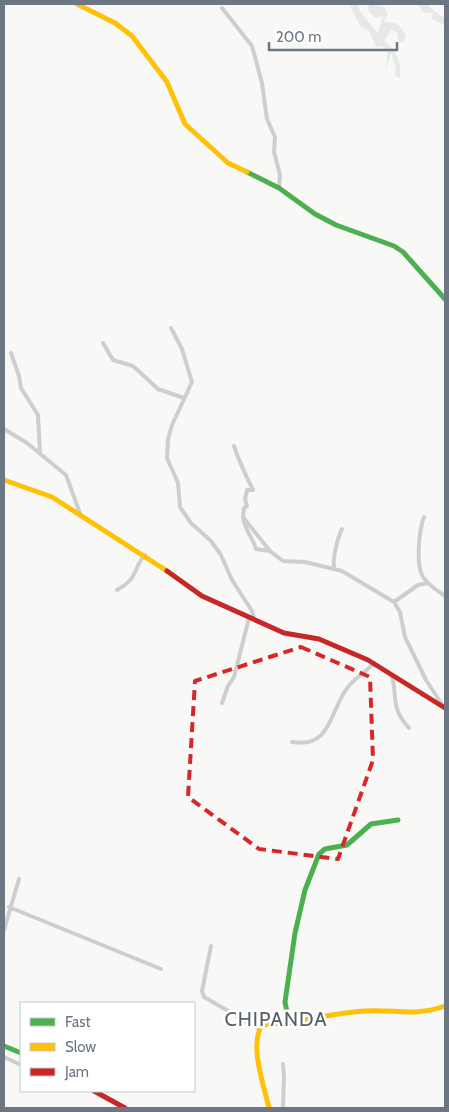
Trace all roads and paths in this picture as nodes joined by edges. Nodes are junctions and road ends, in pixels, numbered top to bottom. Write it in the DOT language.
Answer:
graph roads {
  1 [pos="77,4"];
  2 [pos="222,8"];
  3 [pos="279,188"];
  4 [pos="445,299"];
  5 [pos="171,328"];
  6 [pos="103,343"];
  7 [pos="11,354"];
  8 [pos="184,398"];
  9 [pos="4,429"];
  10 [pos="234,446"];
  11 [pos="40,452"];
  12 [pos="4,480"];
  13 [pos="81,516"];
  14 [pos="424,517"];
  15 [pos="243,518"];
  16 [pos="342,529"];
  17 [pos="270,551"];
  18 [pos="146,556"];
  19 [pos="335,569"];
  20 [pos="428,583"];
  21 [pos="117,590"];
  22 [pos="445,596"];
  23 [pos="394,602"];
  24 [pos="249,618"];
  25 [pos="255,621"];
  26 [pos="374,663"];
  27 [pos="392,673"];
  28 [pos="222,703"];
  29 [pos="444,707"];
  30 [pos="409,728"];
  31 [pos="292,742"];
  32 [pos="398,820"];
  33 [pos="19,879"];
  34 [pos="9,906"];
  35 [pos="4,930"];
  36 [pos="211,946"];
  37 [pos="161,970"];
  38 [pos="445,1006"];
  39 [pos="288,1023"];
  40 [pos="258,1028"];
  41 [pos="4,1046"];
  42 [pos="20,1053"];
  43 [pos="5,1058"];
  44 [pos="4,1064"];
  45 [pos="283,1064"];
  46 [pos="20,1065"];
  47 [pos="96,1092"];
  48 [pos="125,1108"];
  49 [pos="269,1108"];
  50 [pos="283,1108"];
  1 -- 3 [label="main road"];
  2 -- 3 [label="street"];
  3 -- 4 [label="main road"];
  5 -- 8 [label="street"];
  6 -- 8 [label="street"];
  7 -- 11 [label="street"];
  8 -- 25 [label="street"];
  9 -- 11 [label="street"];
  10 -- 15 [label="street"];
  11 -- 13 [label="street"];
  12 -- 13 [label="main road"];
  13 -- 18 [label="main road"];
  14 -- 20 [label="street"];
  15 -- 17 [label="street"];
  15 -- 17 [label="street"];
  16 -- 19 [label="street"];
  17 -- 19 [label="street"];
  18 -- 21 [label="street"];
  18 -- 24 [label="main road"];
  19 -- 23 [label="street"];
  20 -- 22 [label="street"];
  20 -- 23 [label="street"];
  23 -- 29 [label="street"];
  24 -- 25 [label="main road"];
  24 -- 28 [label="street"];
  25 -- 26 [label="main road"];
  26 -- 27 [label="main road"];
  26 -- 31 [label="street"];
  27 -- 29 [label="main road"];
  27 -- 30 [label="street"];
  32 -- 39 [label="main road"];
  33 -- 34 [label="street"];
  34 -- 35 [label="street"];
  34 -- 37 [label="street"];
  36 -- 40 [label="street"];
  38 -- 39 [label="main road"];
  39 -- 40 [label="main road"];
  40 -- 49 [label="main road"];
  41 -- 42 [label="main road"];
  43 -- 44 [label="street"];
  43 -- 46 [label="street"];
  45 -- 50 [label="street"];
  47 -- 48 [label="main road"];
}
